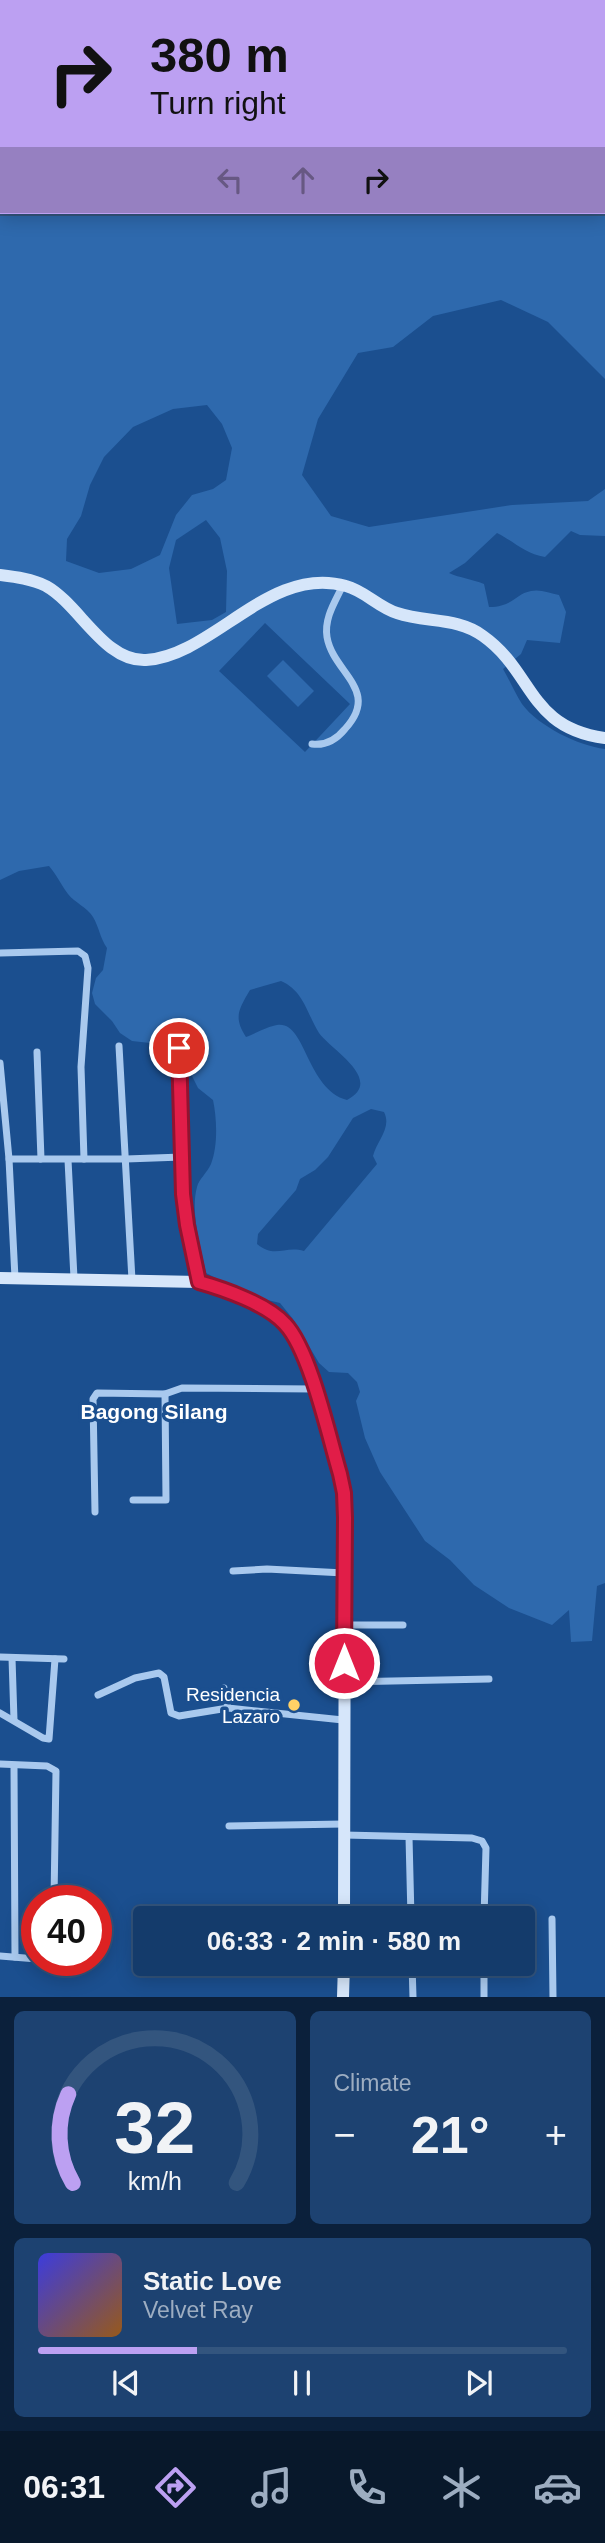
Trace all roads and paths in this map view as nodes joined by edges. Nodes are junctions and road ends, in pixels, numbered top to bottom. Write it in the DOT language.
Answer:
graph roads {
  1 [pos="0,575"];
  2 [pos="344,585"];
  3 [pos="605,738"];
  4 [pos="312,744"];
  5 [pos="0,953"];
  6 [pos="119,1046"];
  7 [pos="179,1048"];
  8 [pos="37,1052"];
  9 [pos="0,1063"];
  10 [pos="182,1157"];
  11 [pos="84,1158"];
  12 [pos="9,1159"];
  13 [pos="41,1159"];
  14 [pos="126,1159"];
  15 [pos="68,1160"];
  16 [pos="0,1278"];
  17 [pos="15,1278"];
  18 [pos="74,1278"];
  19 [pos="132,1280"];
  20 [pos="199,1282"];
  21 [pos="314,1389"];
  22 [pos="165,1394"];
  23 [pos="133,1500"];
  24 [pos="95,1511"];
  25 [pos="233,1571"];
  26 [pos="344,1573"];
  27 [pos="344,1625"];
  28 [pos="403,1625"];
  29 [pos="0,1657"];
  30 [pos="12,1658"];
  31 [pos="55,1659"];
  32 [pos="64,1659"];
  33 [pos="489,1679"];
  34 [pos="344,1682"];
  35 [pos="224,1688"];
  36 [pos="98,1695"];
  37 [pos="228,1708"];
  38 [pos="0,1713"];
  39 [pos="14,1720"];
  40 [pos="343,1720"];
  41 [pos="0,1764"];
  42 [pos="14,1766"];
  43 [pos="229,1826"];
  44 [pos="344,1830"];
  45 [pos="409,1837"];
  46 [pos="54,1885"];
  47 [pos="344,1906"];
  48 [pos="411,1906"];
  49 [pos="484,1906"];
  50 [pos="552,1919"];
  51 [pos="0,1956"];
  52 [pos="15,1957"];
  53 [pos="21,1958"];
  54 [pos="344,1976"];
  55 [pos="412,1976"];
  56 [pos="484,1976"];
  57 [pos="343,1997"];
  58 [pos="413,1997"];
  59 [pos="484,1997"];
  60 [pos="552,1997"];
  1 -- 2 [label="street"];
  2 -- 3 [label="street"];
  2 -- 4 [label="street"];
  5 -- 11 [label="street"];
  6 -- 14 [label="street"];
  7 -- 10 [label="street"];
  8 -- 13 [label="street"];
  9 -- 12 [label="street"];
  10 -- 14 [label="street"];
  10 -- 20 [label="street"];
  11 -- 14 [label="street"];
  11 -- 15 [label="street"];
  12 -- 13 [label="street"];
  12 -- 17 [label="street"];
  13 -- 15 [label="street"];
  14 -- 19 [label="street"];
  15 -- 18 [label="street"];
  16 -- 17 [label="street"];
  17 -- 18 [label="street"];
  18 -- 19 [label="street"];
  19 -- 20 [label="street"];
  20 -- 21 [label="street"];
  21 -- 22 [label="street"];
  21 -- 26 [label="street"];
  22 -- 23 [label="street"];
  22 -- 24 [label="street"];
  25 -- 26 [label="street"];
  26 -- 27 [label="street"];
  27 -- 28 [label="street"];
  27 -- 34 [label="street"];
  29 -- 30 [label="street"];
  30 -- 31 [label="street"];
  30 -- 39 [label="street"];
  31 -- 32 [label="street"];
  31 -- 39 [label="street"];
  33 -- 34 [label="street"];
  34 -- 40 [label="street"];
  35 -- 37 [label="street"];
  36 -- 37 [label="street"];
  37 -- 40 [label="street"];
  38 -- 39 [label="street"];
  40 -- 44 [label="street"];
  41 -- 42 [label="street"];
  42 -- 46 [label="street"];
  42 -- 52 [label="street"];
  43 -- 44 [label="street"];
  44 -- 45 [label="street"];
  44 -- 47 [label="street"];
  45 -- 48 [label="street"];
  45 -- 49 [label="street"];
  50 -- 60 [label="street"];
  51 -- 52 [label="street"];
  52 -- 53 [label="street"];
  54 -- 57 [label="street"];
  55 -- 58 [label="street"];
  56 -- 59 [label="street"];
}
